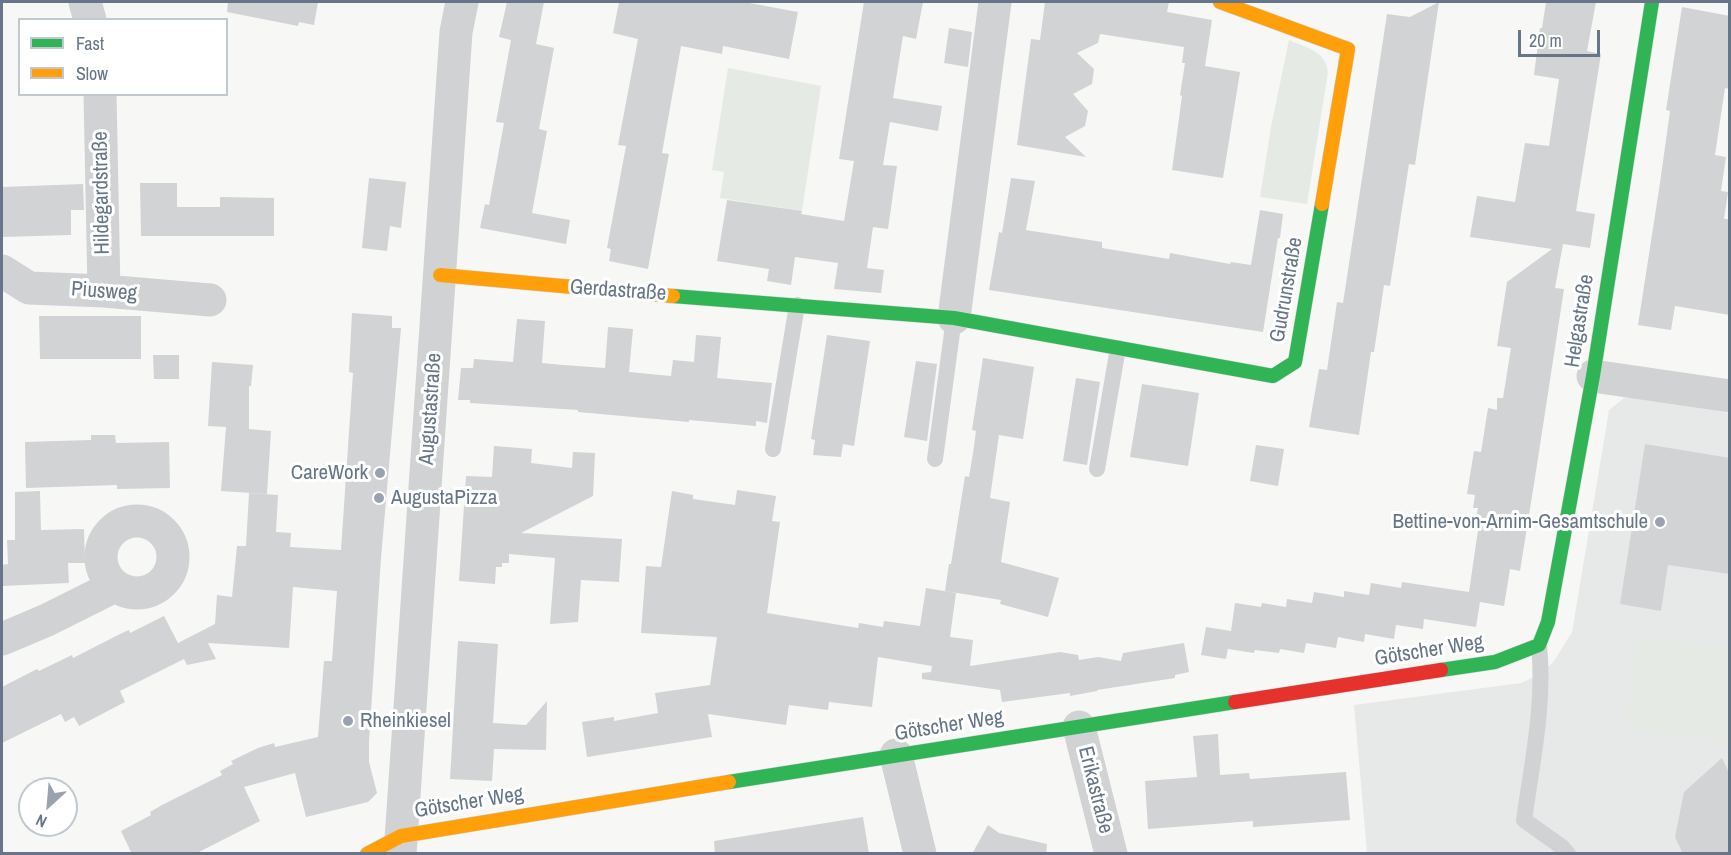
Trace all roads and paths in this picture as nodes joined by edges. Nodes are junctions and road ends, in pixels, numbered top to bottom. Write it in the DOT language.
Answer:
graph roads {
  1 [pos="85,2"];
  2 [pos="462,2"];
  3 [pos="995,2"];
  4 [pos="1220,2"];
  5 [pos="1652,2"];
  6 [pos="89,18"];
  7 [pos="100,96"];
  8 [pos="2,271"];
  9 [pos="440,275"];
  10 [pos="104,291"];
  11 [pos="210,300"];
  12 [pos="796,304"];
  13 [pos="954,318"];
  14 [pos="1118,348"];
  15 [pos="1593,376"];
  16 [pos="1730,396"];
  17 [pos="773,449"];
  18 [pos="935,459"];
  19 [pos="1097,470"];
  20 [pos="115,586"];
  21 [pos="2,639"];
  22 [pos="1539,645"];
  23 [pos="1079,726"];
  24 [pos="896,755"];
  25 [pos="401,845"];
  26 [pos="367,854"];
  27 [pos="920,854"];
  28 [pos="1112,854"];
  29 [pos="1568,854"];
  1 -- 6 [label="street"];
  2 -- 9 [label="street, Augustastraße"];
  3 -- 13 [label="street"];
  4 -- 14 [label="street, Gudrunstraße"];
  5 -- 15 [label="street, Helgastraße"];
  7 -- 10 [label="street, Hildegardstraße"];
  8 -- 10 [label="street, Piusweg"];
  9 -- 12 [label="street, Gerdastraße"];
  9 -- 25 [label="street, Augustastraße"];
  10 -- 11 [label="street, Piusweg"];
  12 -- 13 [label="street, Gerdastraße"];
  12 -- 17 [label="lane"];
  13 -- 14 [label="street, Gudrunstraße"];
  13 -- 18 [label="lane"];
  14 -- 19 [label="lane"];
  15 -- 16 [label="street"];
  15 -- 22 [label="street, Helgastraße"];
  20 -- 21 [label="street"];
  22 -- 23 [label="street, Götscher Weg"];
  22 -- 29 [label="lane"];
  23 -- 24 [label="street, Götscher Weg"];
  23 -- 28 [label="street, Erikastraße"];
  24 -- 25 [label="street, Götscher Weg"];
  24 -- 27 [label="street"];
  25 -- 26 [label="street, Götscher Weg"];
}
